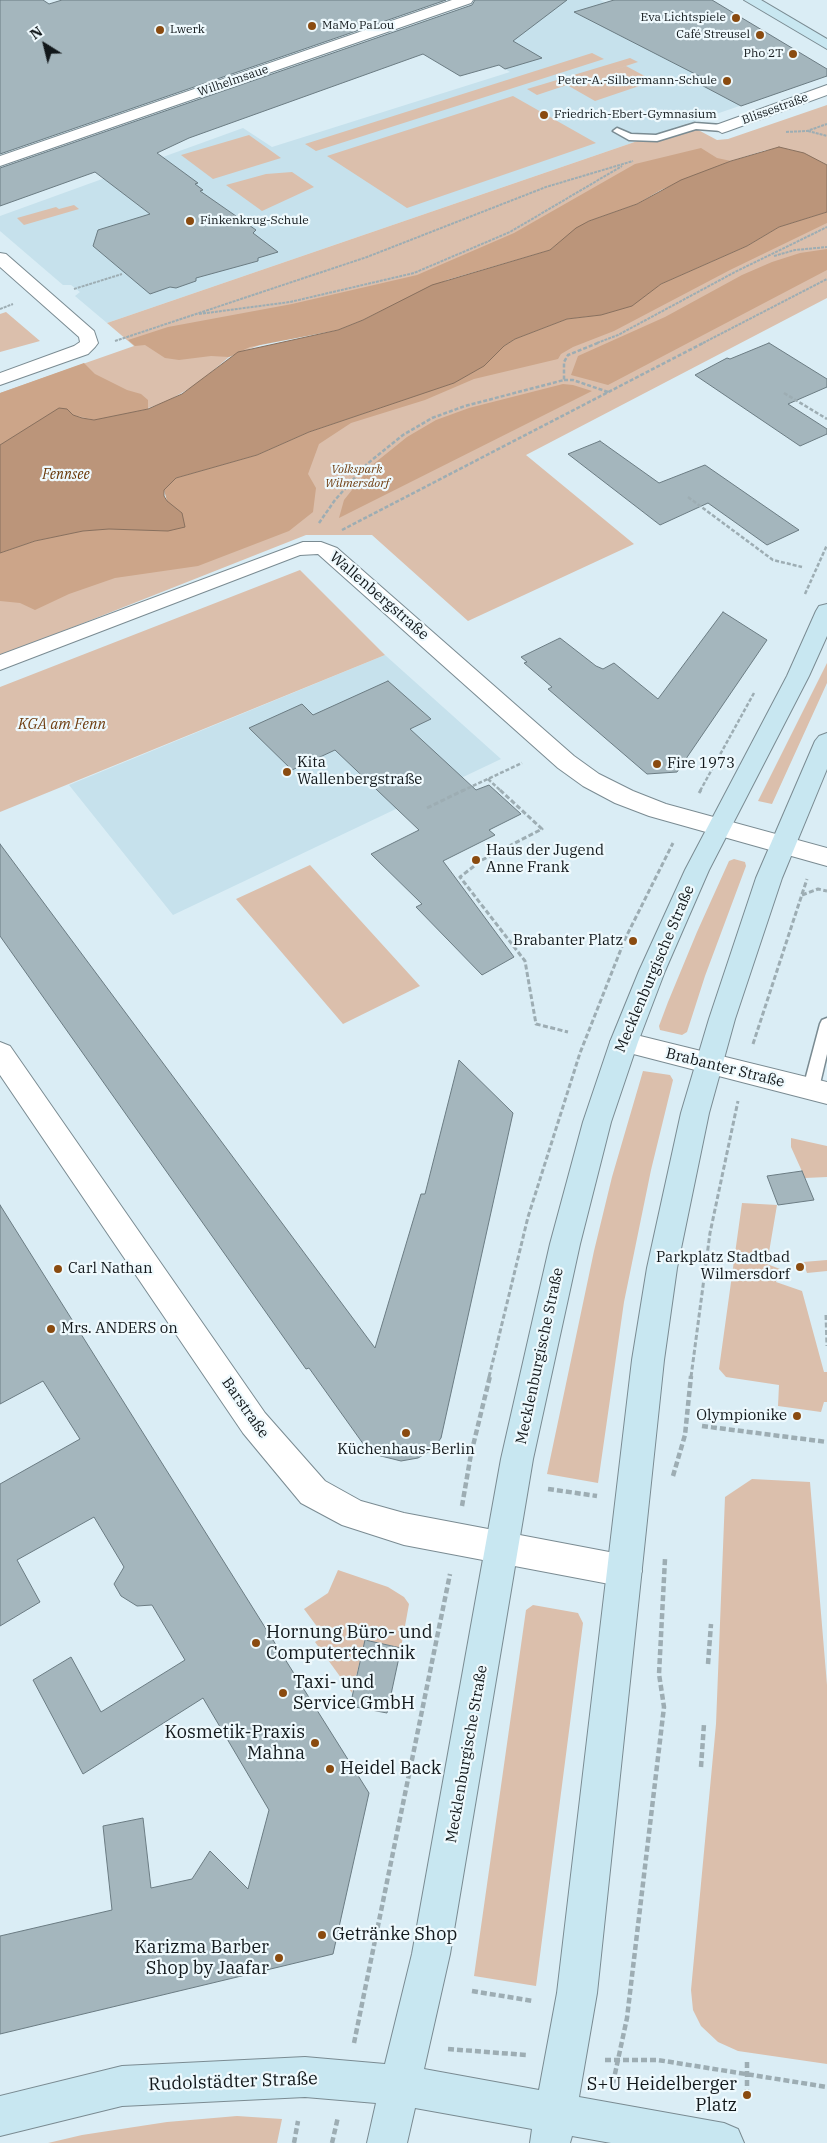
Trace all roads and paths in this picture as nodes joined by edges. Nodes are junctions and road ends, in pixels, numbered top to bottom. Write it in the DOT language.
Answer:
graph roads {
  1 [pos="466,0"];
  2 [pos="751,0"];
  3 [pos="775,0"];
  4 [pos="827,30"];
  5 [pos="827,45"];
  6 [pos="827,90"];
  7 [pos="827,124"];
  8 [pos="722,128"];
  9 [pos="807,131"];
  10 [pos="617,132"];
  11 [pos="780,132"];
  12 [pos="827,136"];
  13 [pos="638,159"];
  14 [pos="0,162"];
  15 [pos="627,163"];
  16 [pos="827,228"];
  17 [pos="827,247"];
  18 [pos="0,258"];
  19 [pos="766,258"];
  20 [pos="122,274"];
  21 [pos="827,279"];
  22 [pos="70,290"];
  23 [pos="194,314"];
  24 [pos="113,342"];
  25 [pos="0,379"];
  26 [pos="564,380"];
  27 [pos="609,392"];
  28 [pos="784,393"];
  29 [pos="827,418"];
  30 [pos="688,497"];
  31 [pos="319,523"];
  32 [pos="342,530"];
  33 [pos="827,545"];
  34 [pos="802,567"];
  35 [pos="803,597"];
  36 [pos="827,612"];
  37 [pos="0,663"];
  38 [pos="754,692"];
  39 [pos="827,741"];
  40 [pos="522,763"];
  41 [pos="488,779"];
  42 [pos="703,785"];
  43 [pos="427,808"];
  44 [pos="718,828"];
  45 [pos="782,846"];
  46 [pos="827,857"];
  47 [pos="664,861"];
  48 [pos="804,887"];
  49 [pos="827,891"];
  50 [pos="801,895"];
  51 [pos="827,1024"];
  52 [pos="757,1028"];
  53 [pos="568,1032"];
  54 [pos="624,1042"];
  55 [pos="0,1053"];
  56 [pos="708,1064"];
  57 [pos="819,1091"];
  58 [pos="733,1122"];
  59 [pos="826,1315"];
  60 [pos="827,1346"];
  61 [pos="702,1426"];
  62 [pos="827,1442"];
  63 [pos="471,1454"];
  64 [pos="672,1486"];
  65 [pos="545,1488"];
  66 [pos="597,1496"];
  67 [pos="502,1547"];
  68 [pos="625,1571"];
  69 [pos="711,1624"];
  70 [pos="660,1625"];
  71 [pos="440,1628"];
  72 [pos="708,1664"];
  73 [pos="704,1724"];
  74 [pos="701,1767"];
  75 [pos="375,1947"];
  76 [pos="472,1991"];
  77 [pos="533,2002"];
  78 [pos="410,2046"];
  79 [pos="566,2057"];
  80 [pos="616,2061"];
  81 [pos="747,2062"];
  82 [pos="747,2074"];
  83 [pos="305,2077"];
  84 [pos="401,2085"];
  85 [pos="827,2087"];
  86 [pos="747,2095"];
  87 [pos="0,2116"];
  88 [pos="298,2120"];
  89 [pos="606,2120"];
  90 [pos="553,2127"];
  91 [pos="294,2143"];
  92 [pos="387,2143"];
  93 [pos="724,2143"];
  1 -- 14 [label="street, Wilhelmsaue"];
  2 -- 5 [label="main road"];
  3 -- 4 [label="main road"];
  6 -- 8 [label="street, Blissestraße"];
  7 -- 9 [label="path"];
  8 -- 10 [label="lane"];
  9 -- 11 [label="path"];
  9 -- 12 [label="path"];
  13 -- 15 [label="path"];
  15 -- 23 [label="path"];
  15 -- 23 [label="path"];
  16 -- 19 [label="path"];
  17 -- 19 [label="path"];
  18 -- 25 [label="street"];
  19 -- 26 [label="path"];
  20 -- 22 [label="path"];
  21 -- 27 [label="path"];
  23 -- 24 [label="path"];
  26 -- 27 [label="path"];
  26 -- 31 [label="path"];
  27 -- 32 [label="path"];
  28 -- 29 [label="path"];
  30 -- 34 [label="path"];
  33 -- 35 [label="path"];
  36 -- 44 [label="main road, Mecklenburgische Straße"];
  37 -- 44 [label="street, Wallenbergstraße"];
  38 -- 42 [label="path"];
  39 -- 45 [label="main road"];
  40 -- 41 [label="path"];
  41 -- 43 [label="path"];
  41 -- 53 [label="path"];
  44 -- 45 [label="street, Wallenbergstraße"];
  44 -- 54 [label="main road, Mecklenburgische Straße"];
  45 -- 46 [label="street, Wallenbergstraße"];
  45 -- 56 [label="main road"];
  47 -- 63 [label="path"];
  48 -- 50 [label="path"];
  49 -- 50 [label="path"];
  50 -- 52 [label="path"];
  51 -- 57 [label="lane"];
  54 -- 56 [label="street, Brabanter Straße"];
  54 -- 67 [label="main road, Mecklenburgische Straße"];
  55 -- 67 [label="street, Barstraße"];
  56 -- 57 [label="street, Brabanter Straße"];
  56 -- 68 [label="main road"];
  58 -- 64 [label="path"];
  59 -- 60 [label="path"];
  61 -- 62 [label="path"];
  65 -- 66 [label="path"];
  67 -- 68 [label="street, Barstraße"];
  67 -- 78 [label="main road, Mecklenburgische Straße"];
  68 -- 79 [label="main road"];
  69 -- 72 [label="path"];
  70 -- 80 [label="path"];
  71 -- 75 [label="path"];
  73 -- 74 [label="path"];
  76 -- 77 [label="path"];
  78 -- 79 [label="path"];
  78 -- 83 [label="path"];
  78 -- 84 [label="main road, Mecklenburgische Straße"];
  79 -- 80 [label="path"];
  79 -- 90 [label="main road"];
  80 -- 82 [label="path"];
  80 -- 89 [label="path"];
  81 -- 82 [label="path"];
  82 -- 85 [label="path"];
  82 -- 86 [label="path"];
  83 -- 84 [label="main road, Rudolstädter Straße"];
  83 -- 87 [label="main road, Rudolstädter Straße"];
  84 -- 90 [label="main road, Rudolstädter Straße"];
  84 -- 92 [label="main road, Mecklenburgische Straße"];
  88 -- 91 [label="path"];
  89 -- 90 [label="main road, Rudolstädter Straße"];
  89 -- 93 [label="main road, Rudolstädter Straße"];
}
